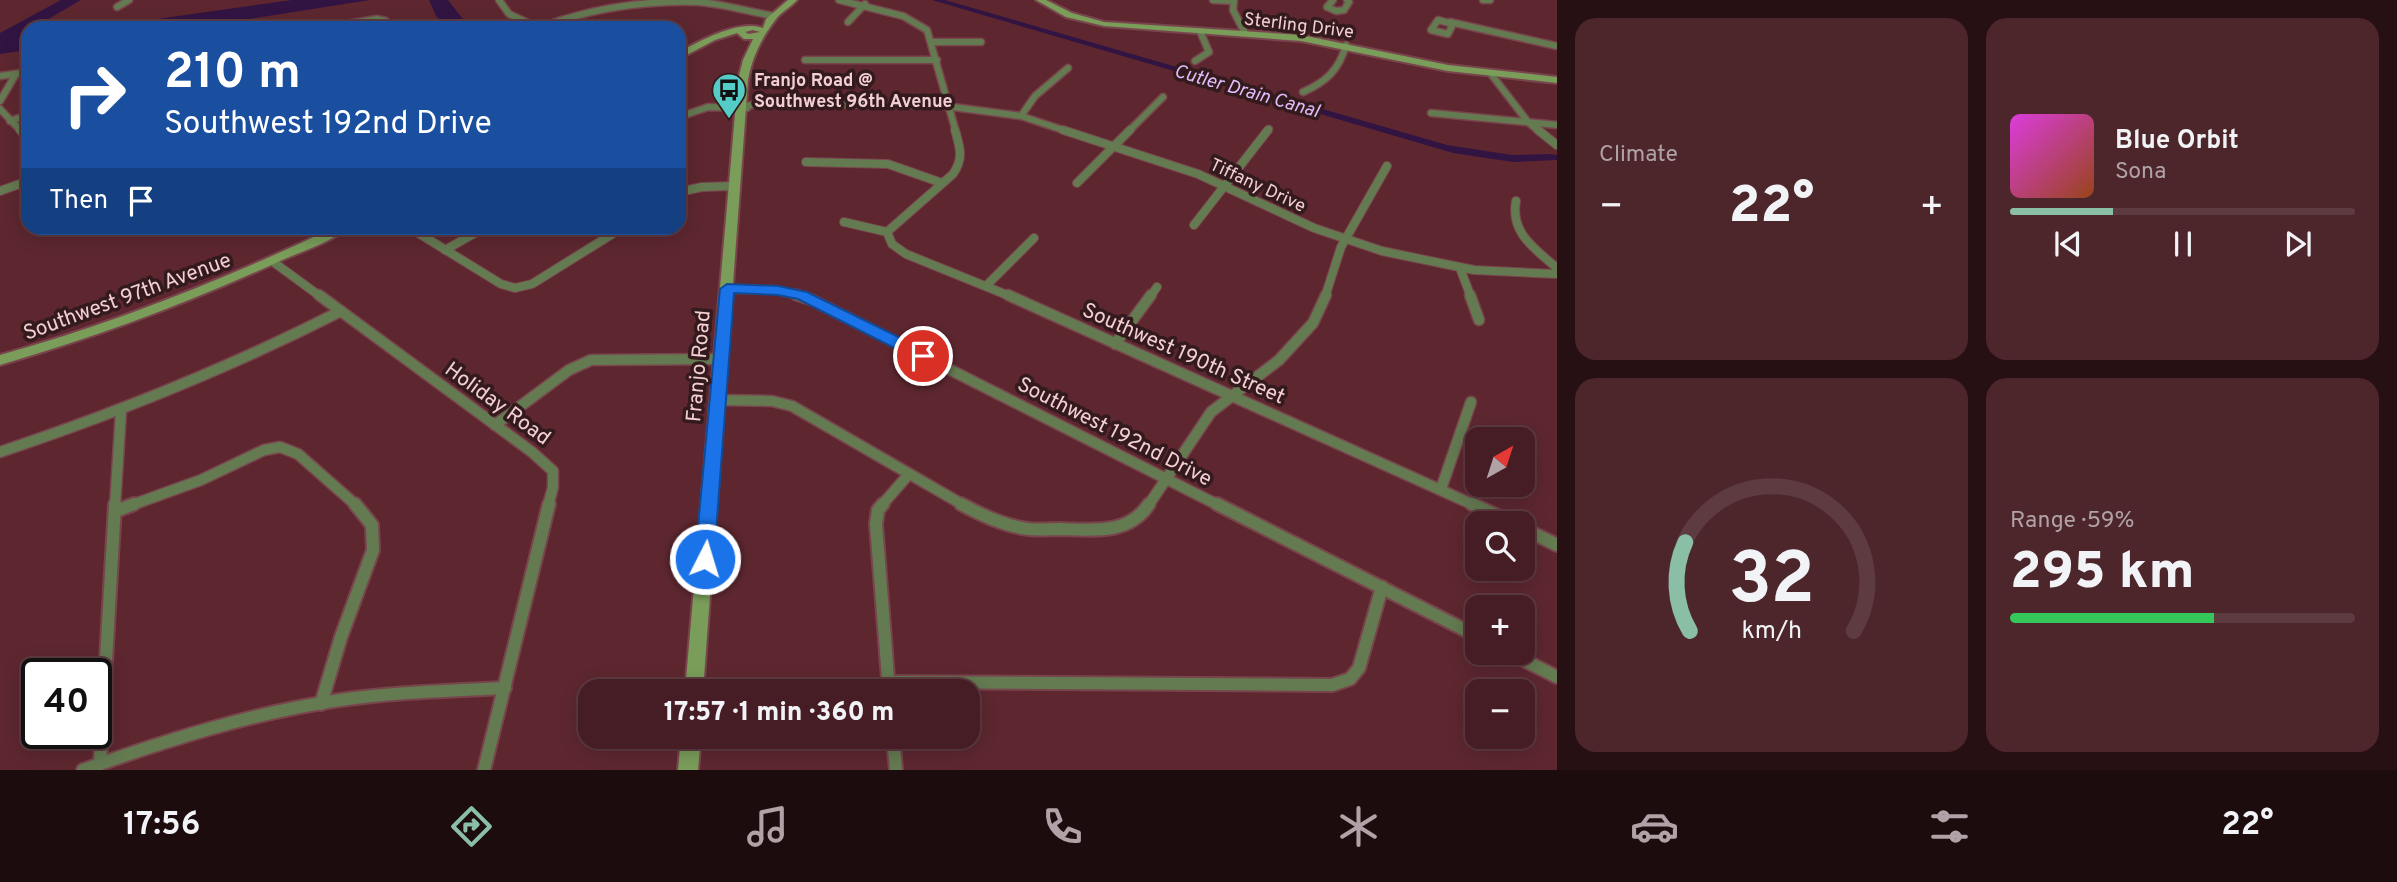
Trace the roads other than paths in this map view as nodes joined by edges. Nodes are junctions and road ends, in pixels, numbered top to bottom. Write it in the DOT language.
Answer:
graph roads {
  1 [pos="129,0"];
  2 [pos="499,0"];
  3 [pos="793,0"];
  4 [pos="839,0"];
  5 [pos="1040,0"];
  6 [pos="1213,0"];
  7 [pos="1332,0"];
  8 [pos="1347,0"];
  9 [pos="1483,0"];
  10 [pos="1490,0"];
  11 [pos="1233,1"];
  12 [pos="864,4"];
  13 [pos="117,7"];
  14 [pos="772,18"];
  15 [pos="524,21"];
  16 [pos="558,21"];
  17 [pos="848,22"];
  18 [pos="1450,22"];
  19 [pos="1200,31"];
  20 [pos="1245,33"];
  21 [pos="751,36"];
  22 [pos="932,42"];
  23 [pos="981,42"];
  24 [pos="1346,45"];
  25 [pos="1557,46"];
  26 [pos="686,53"];
  27 [pos="805,60"];
  28 [pos="937,60"];
  29 [pos="1195,61"];
  30 [pos="1068,68"];
  31 [pos="21,73"];
  32 [pos="16,74"];
  33 [pos="1491,74"];
  34 [pos="0,76"];
  35 [pos="1557,80"];
  36 [pos="1303,92"];
  37 [pos="1163,97"];
  38 [pos="0,101"];
  39 [pos="742,107"];
  40 [pos="950,107"];
  41 [pos="0,109"];
  42 [pos="1431,113"];
  43 [pos="686,114"];
  44 [pos="1021,116"];
  45 [pos="21,117"];
  46 [pos="10,121"];
  47 [pos="1528,122"];
  48 [pos="1557,125"];
  49 [pos="1269,129"];
  50 [pos="21,131"];
  51 [pos="1557,145"];
  52 [pos="1115,146"];
  53 [pos="806,162"];
  54 [pos="1387,166"];
  55 [pos="943,183"];
  56 [pos="1077,183"];
  57 [pos="21,184"];
  58 [pos="1225,185"];
  59 [pos="735,186"];
  60 [pos="686,190"];
  61 [pos="0,191"];
  62 [pos="1516,201"];
  63 [pos="844,222"];
  64 [pos="1194,225"];
  65 [pos="887,232"];
  66 [pos="326,235"];
  67 [pos="421,235"];
  68 [pos="472,235"];
  69 [pos="611,235"];
  70 [pos="1034,238"];
  71 [pos="1345,239"];
  72 [pos="445,250"];
  73 [pos="272,261"];
  74 [pos="1460,268"];
  75 [pos="1557,268"];
  76 [pos="1557,274"];
  77 [pos="986,286"];
  78 [pos="1157,287"];
  79 [pos="727,289"];
  80 [pos="341,311"];
  81 [pos="1479,320"];
  82 [pos="1115,344"];
  83 [pos="721,359"];
  84 [pos="0,360"];
  85 [pos="1233,396"];
  86 [pos="718,400"];
  87 [pos="1471,402"];
  88 [pos="121,411"];
  89 [pos="495,425"];
  90 [pos="0,452"];
  91 [pos="909,474"];
  92 [pos="1167,479"];
  93 [pos="1441,489"];
  94 [pos="116,511"];
  95 [pos="1488,511"];
  96 [pos="1535,534"];
  97 [pos="1557,545"];
  98 [pos="1382,587"];
  99 [pos="1465,630"];
  100 [pos="1534,665"];
  101 [pos="1557,677"];
  102 [pos="695,679"];
  103 [pos="888,679"];
  104 [pos="980,686"];
  105 [pos="505,688"];
  106 [pos="321,704"];
  107 [pos="690,749"];
  108 [pos="894,749"];
  109 [pos="100,764"];
  110 [pos="83,770"];
  111 [pos="484,770"];
  112 [pos="688,770"];
  113 [pos="896,770"];
  1 -- 13 [label="street"];
  2 -- 15 [label="street"];
  3 -- 14 [label="street"];
  4 -- 12 [label="street"];
  5 -- 19 [label="street, Sterling Drive"];
  6 -- 11 [label="street"];
  7 -- 8 [label="street"];
  9 -- 10 [label="street"];
  11 -- 20 [label="street"];
  12 -- 17 [label="street"];
  12 -- 22 [label="street"];
  14 -- 16 [label="street"];
  14 -- 21 [label="street"];
  14 -- 21 [label="street"];
  18 -- 25 [label="street"];
  19 -- 20 [label="street, Sterling Drive"];
  19 -- 29 [label="street"];
  20 -- 24 [label="street, Sterling Drive"];
  21 -- 26 [label="street"];
  21 -- 39 [label="street, Franjo Road"];
  22 -- 23 [label="street"];
  22 -- 28 [label="street"];
  24 -- 33 [label="street, Sterling Drive"];
  24 -- 36 [label="street"];
  27 -- 28 [label="street"];
  28 -- 40 [label="street"];
  30 -- 44 [label="street"];
  31 -- 32 [label="street"];
  32 -- 34 [label="street"];
  32 -- 38 [label="street"];
  33 -- 35 [label="street, Sterling Drive"];
  33 -- 47 [label="street"];
  37 -- 52 [label="street"];
  39 -- 40 [label="street, Tiffany Drive"];
  39 -- 43 [label="street, Tiffany Drive"];
  39 -- 59 [label="street, Franjo Road"];
  40 -- 44 [label="street, Tiffany Drive"];
  40 -- 55 [label="street"];
  41 -- 46 [label="street"];
  42 -- 47 [label="street"];
  44 -- 52 [label="street, Tiffany Drive"];
  45 -- 46 [label="street"];
  46 -- 50 [label="street"];
  47 -- 48 [label="street"];
  47 -- 51 [label="street"];
  49 -- 58 [label="street"];
  52 -- 56 [label="street"];
  52 -- 58 [label="street, Tiffany Drive"];
  53 -- 55 [label="street"];
  54 -- 71 [label="street"];
  55 -- 65 [label="street"];
  57 -- 61 [label="street"];
  58 -- 64 [label="street"];
  58 -- 71 [label="street, Tiffany Drive"];
  59 -- 60 [label="street"];
  59 -- 79 [label="street, Franjo Road"];
  62 -- 75 [label="street"];
  63 -- 65 [label="street"];
  65 -- 77 [label="street, Southwest 190th Street"];
  66 -- 73 [label="street, Southwest 97th Avenue"];
  67 -- 72 [label="street"];
  68 -- 72 [label="street"];
  69 -- 72 [label="street"];
  70 -- 77 [label="street"];
  71 -- 74 [label="street, Tiffany Drive"];
  71 -- 85 [label="street"];
  73 -- 80 [label="street, Holiday Road"];
  73 -- 84 [label="street, Southwest 97th Avenue"];
  74 -- 76 [label="street, Tiffany Drive"];
  74 -- 81 [label="street"];
  77 -- 82 [label="street, Southwest 190th Street"];
  78 -- 82 [label="street"];
  79 -- 83 [label="street, Franjo Road"];
  79 -- 92 [label="street, Southwest 192nd Drive"];
  80 -- 88 [label="street"];
  80 -- 89 [label="street, Holiday Road"];
  82 -- 85 [label="street, Southwest 190th Street"];
  83 -- 86 [label="street, Franjo Road"];
  83 -- 89 [label="street"];
  85 -- 92 [label="street"];
  85 -- 93 [label="street, Southwest 190th Street"];
  86 -- 91 [label="street"];
  86 -- 102 [label="street, Franjo Road"];
  87 -- 93 [label="street"];
  88 -- 90 [label="street"];
  88 -- 94 [label="street"];
  89 -- 105 [label="street, Holiday Road"];
  91 -- 92 [label="street"];
  91 -- 103 [label="street"];
  92 -- 98 [label="street, Southwest 192nd Drive"];
  93 -- 95 [label="street, Southwest 190th Street"];
  94 -- 106 [label="street"];
  94 -- 109 [label="street"];
  96 -- 97 [label="street"];
  98 -- 99 [label="street, Southwest 192nd Drive"];
  98 -- 104 [label="street"];
  100 -- 101 [label="street"];
  105 -- 106 [label="street"];
  105 -- 111 [label="street, Holiday Road"];
  106 -- 109 [label="street"];
  107 -- 112 [label="street"];
  108 -- 113 [label="street"];
  109 -- 110 [label="street"];
}
